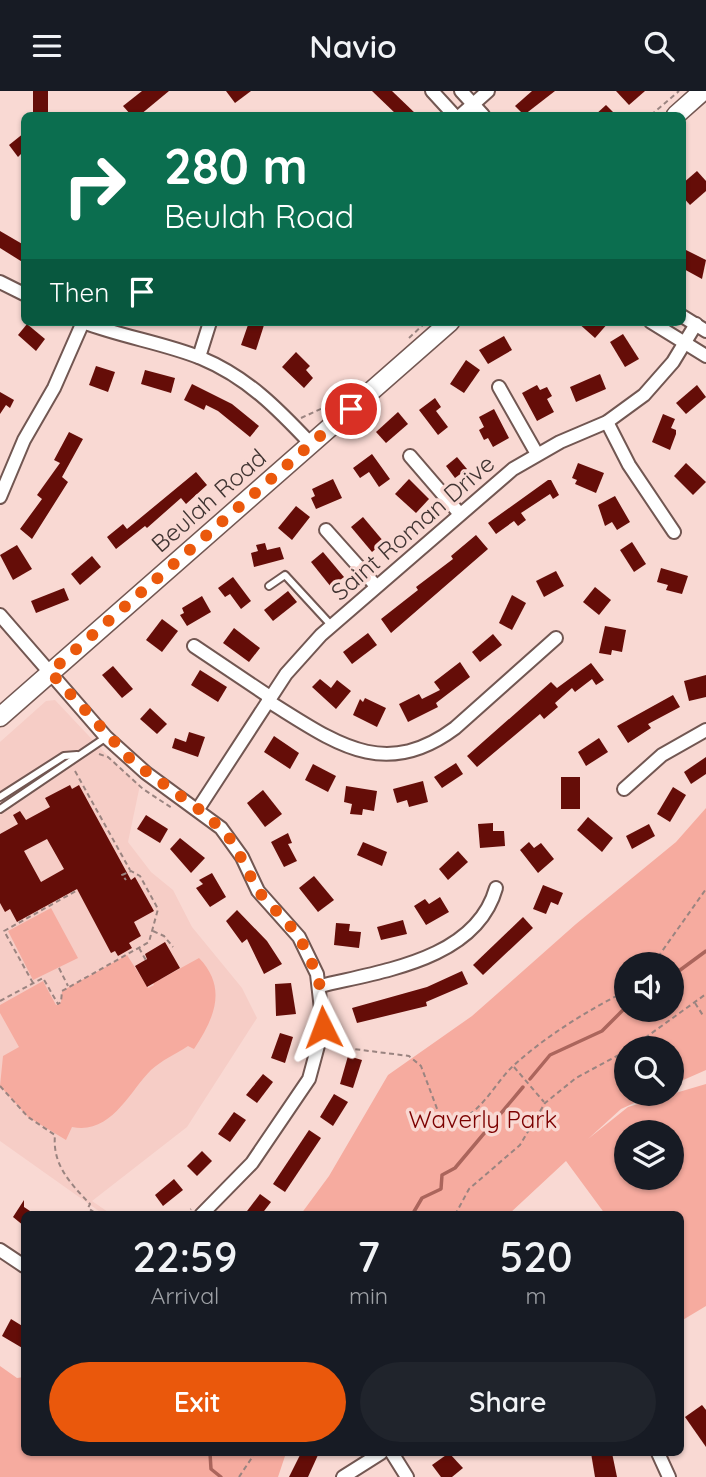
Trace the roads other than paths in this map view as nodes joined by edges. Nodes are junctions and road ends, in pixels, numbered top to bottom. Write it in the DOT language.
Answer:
graph roads {
  1 [pos="432,91"];
  2 [pos="461,91"];
  3 [pos="488,91"];
  4 [pos="703,91"];
  5 [pos="473,104"];
  6 [pos="451,112"];
  7 [pos="464,112"];
  8 [pos="480,112"];
  9 [pos="679,112"];
  10 [pos="0,282"];
  11 [pos="21,292"];
  12 [pos="81,326"];
  13 [pos="96,326"];
  14 [pos="209,326"];
  15 [pos="445,326"];
  16 [pos="658,326"];
  17 [pos="701,327"];
  18 [pos="685,342"];
  19 [pos="706,356"];
  20 [pos="199,357"];
  21 [pos="499,387"];
  22 [pos="607,422"];
  23 [pos="310,444"];
  24 [pos="537,454"];
  25 [pos="410,456"];
  26 [pos="0,497"];
  27 [pos="459,513"];
  28 [pos="326,530"];
  29 [pos="674,532"];
  30 [pos="269,586"];
  31 [pos="376,586"];
  32 [pos="0,615"];
  33 [pos="331,625"];
  34 [pos="556,638"];
  35 [pos="194,646"];
  36 [pos="50,672"];
  37 [pos="269,699"];
  38 [pos="0,717"];
  39 [pos="706,730"];
  40 [pos="106,737"];
  41 [pos="78,754"];
  42 [pos="624,789"];
  43 [pos="0,797"];
  44 [pos="0,809"];
  45 [pos="198,809"];
  46 [pos="496,888"];
  47 [pos="320,986"];
  48 [pos="198,1210"];
  49 [pos="0,1250"];
  50 [pos="21,1264"];
  51 [pos="377,1456"];
  52 [pos="394,1456"];
  53 [pos="659,1456"];
  54 [pos="343,1477"];
  55 [pos="407,1477"];
  56 [pos="669,1477"];
  1 -- 6 [label="street"];
  2 -- 5 [label="street"];
  3 -- 5 [label="street"];
  4 -- 9 [label="main road"];
  5 -- 7 [label="street"];
  5 -- 8 [label="street"];
  10 -- 11 [label="street"];
  12 -- 26 [label="street"];
  13 -- 20 [label="street"];
  14 -- 20 [label="street"];
  15 -- 23 [label="main road, Beulah Road"];
  16 -- 18 [label="street"];
  17 -- 18 [label="street, Saint Roman Drive"];
  18 -- 19 [label="street"];
  18 -- 22 [label="street, Saint Roman Drive"];
  20 -- 23 [label="street"];
  21 -- 24 [label="street"];
  22 -- 24 [label="street, Saint Roman Drive"];
  22 -- 29 [label="street"];
  23 -- 36 [label="main road, Beulah Road"];
  24 -- 27 [label="street, Saint Roman Drive"];
  25 -- 27 [label="street"];
  27 -- 31 [label="street, Saint Roman Drive"];
  28 -- 31 [label="street"];
  30 -- 33 [label="lane"];
  31 -- 33 [label="street, Saint Roman Drive"];
  32 -- 36 [label="street"];
  33 -- 37 [label="street, Saint Roman Drive"];
  34 -- 37 [label="street"];
  35 -- 37 [label="street"];
  36 -- 38 [label="main road, Beulah Road"];
  36 -- 40 [label="street"];
  37 -- 45 [label="street, Saint Roman Drive"];
  39 -- 42 [label="street"];
  40 -- 41 [label="lane"];
  40 -- 45 [label="street"];
  41 -- 43 [label="lane"];
  41 -- 44 [label="lane"];
  45 -- 47 [label="street"];
  46 -- 47 [label="street"];
  47 -- 48 [label="street"];
  49 -- 50 [label="street"];
  51 -- 54 [label="street"];
  52 -- 55 [label="street"];
  53 -- 56 [label="street"];
}
